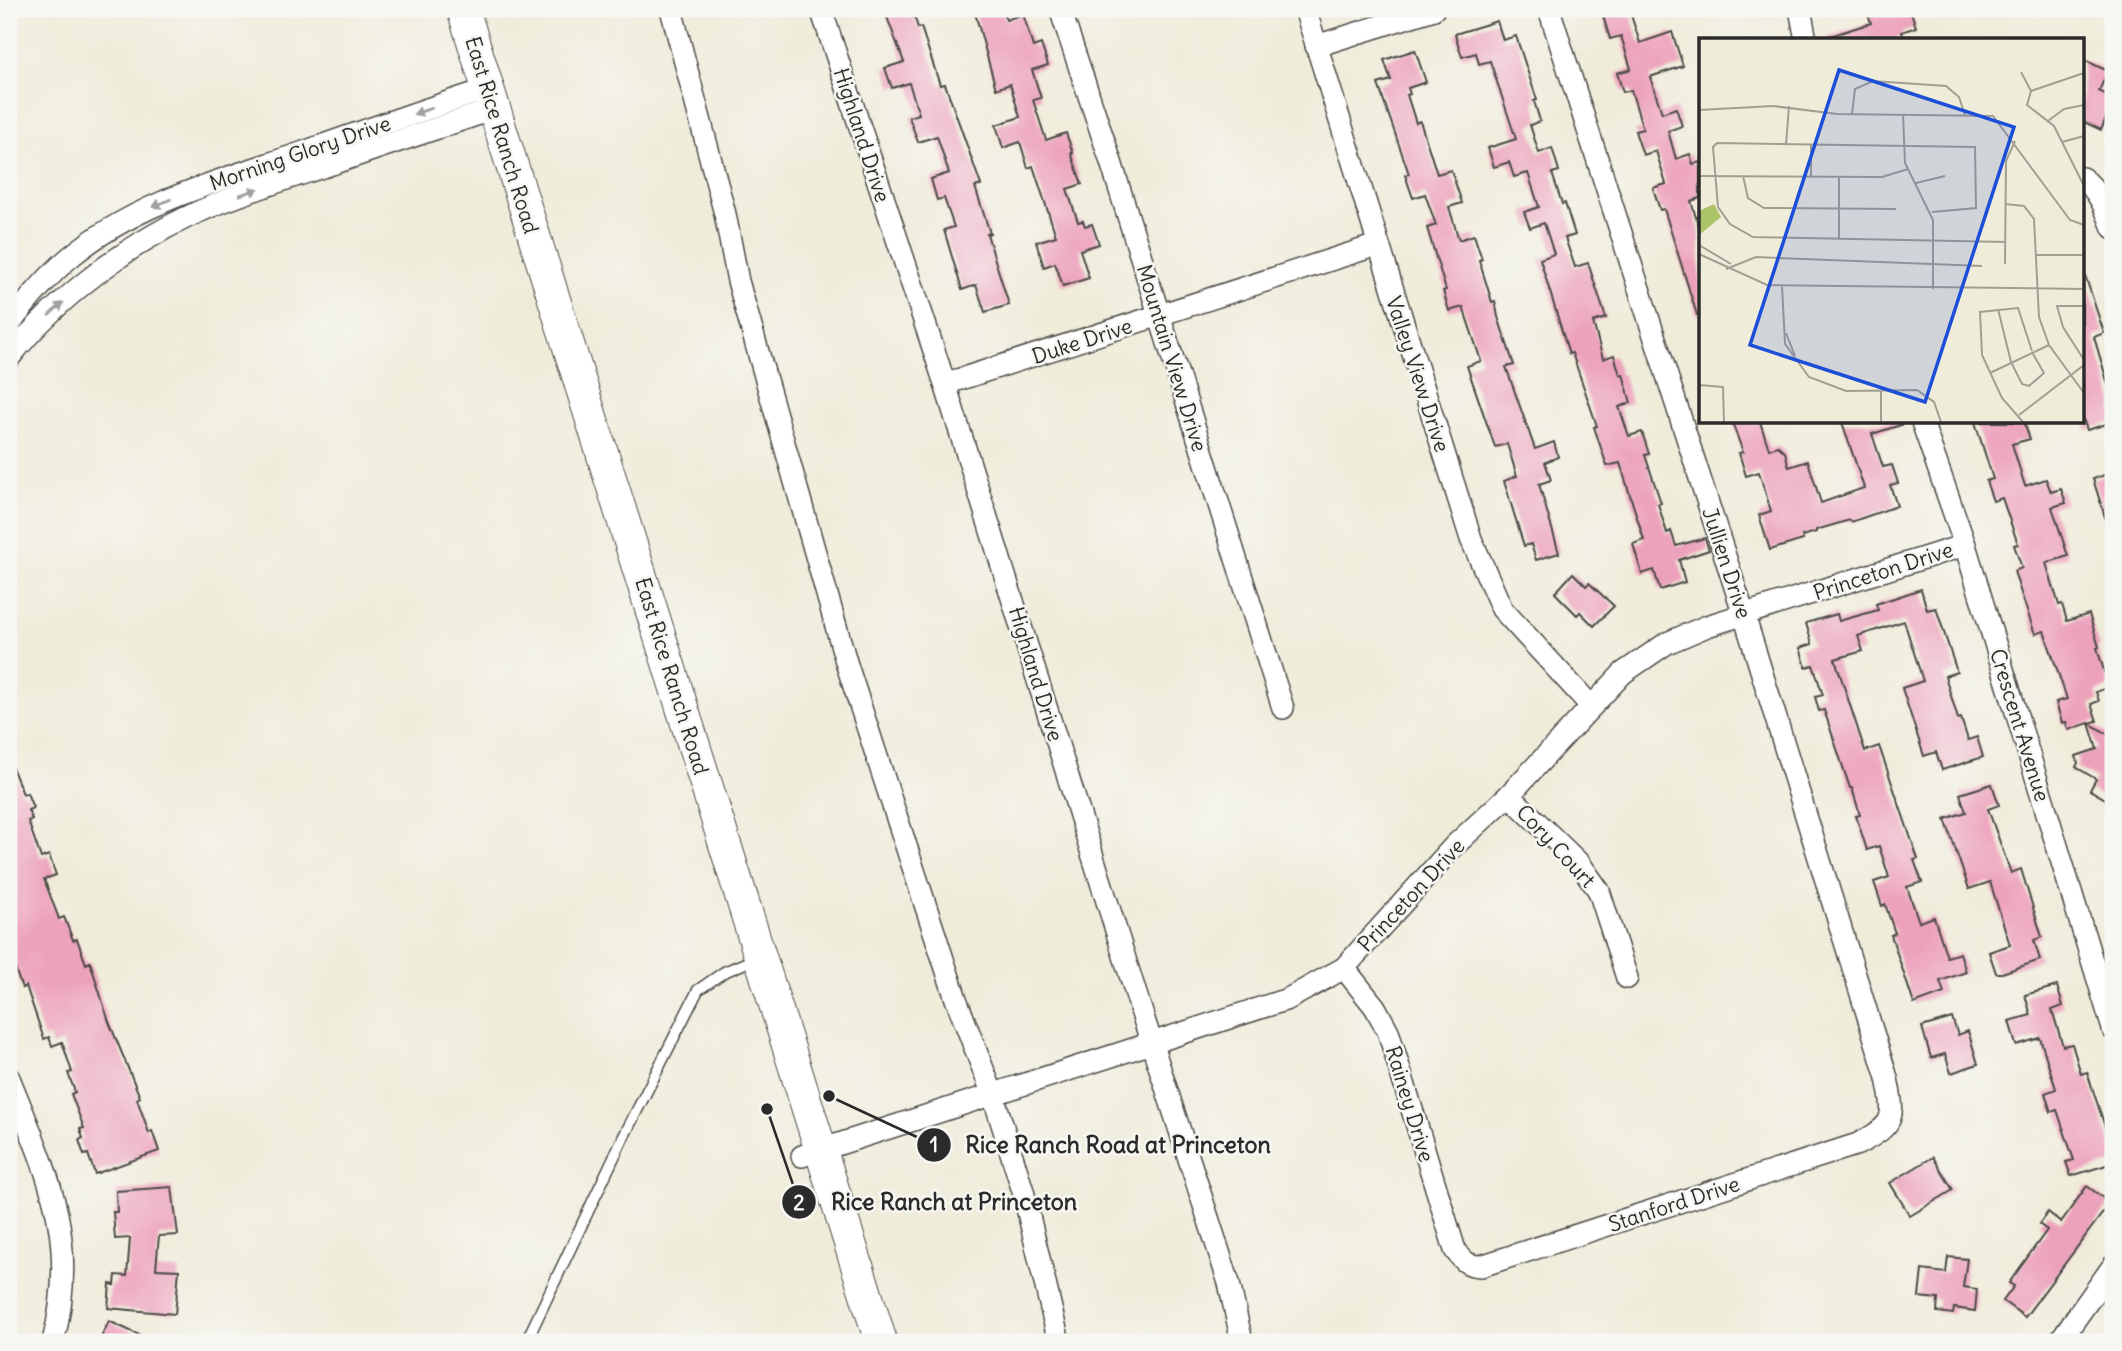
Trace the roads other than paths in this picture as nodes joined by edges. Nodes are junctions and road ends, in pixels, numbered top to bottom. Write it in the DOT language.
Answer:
graph roads {
  1 [pos="450,9"];
  2 [pos="463,9"];
  3 [pos="671,9"];
  4 [pos="821,9"];
  5 [pos="1060,9"];
  6 [pos="1305,9"];
  7 [pos="1434,9"];
  8 [pos="1549,9"];
  9 [pos="1800,9"];
  10 [pos="1806,38"];
  11 [pos="1316,46"];
  12 [pos="484,101"];
  13 [pos="2084,179"];
  14 [pos="117,226"];
  15 [pos="2113,228"];
  16 [pos="1377,245"];
  17 [pos="86,246"];
  18 [pos="131,250"];
  19 [pos="102,271"];
  20 [pos="1159,317"];
  21 [pos="9,325"];
  22 [pos="9,358"];
  23 [pos="945,384"];
  24 [pos="1923,424"];
  25 [pos="1965,545"];
  26 [pos="1744,615"];
  27 [pos="1591,706"];
  28 [pos="1283,708"];
  29 [pos="1509,795"];
  30 [pos="750,961"];
  31 [pos="1344,968"];
  32 [pos="2105,974"];
  33 [pos="1627,978"];
  34 [pos="2113,1029"];
  35 [pos="1153,1043"];
  36 [pos="9,1079"];
  37 [pos="993,1096"];
  38 [pos="1890,1120"];
  39 [pos="811,1153"];
  40 [pos="1455,1250"];
  41 [pos="2113,1266"];
  42 [pos="52,1342"];
  43 [pos="526,1342"];
  44 [pos="861,1342"];
  45 [pos="881,1342"];
  46 [pos="1059,1342"];
  47 [pos="1242,1342"];
  48 [pos="2059,1342"];
  1 -- 12 [label="main road, East Rice Ranch Road"];
  2 -- 12 [label="main road, East Rice Ranch Road"];
  3 -- 37 [label="street"];
  4 -- 23 [label="street, Highland Drive"];
  5 -- 20 [label="street, Mountain View Drive"];
  6 -- 11 [label="street, Valley View Drive"];
  7 -- 11 [label="street"];
  8 -- 26 [label="street, Jullien Drive"];
  9 -- 10 [label="street"];
  11 -- 16 [label="street, Valley View Drive"];
  12 -- 14 [label="street, Morning Glory Drive, one-way"];
  18 -- 12 [label="street, Morning Glory Drive, one-way"];
  12 -- 30 [label="main road, East Rice Ranch Road"];
  13 -- 15 [label="street"];
  14 -- 17 [label="street, Morning Glory Drive"];
  14 -- 18 [label="street"];
  16 -- 20 [label="street, Duke Drive"];
  16 -- 27 [label="street, Valley View Drive"];
  17 -- 19 [label="street"];
  17 -- 21 [label="street, Morning Glory Drive"];
  18 -- 19 [label="street, Morning Glory Drive"];
  22 -- 19 [label="street, Morning Glory Drive, one-way"];
  20 -- 23 [label="street, Duke Drive"];
  20 -- 28 [label="street, Mountain View Drive"];
  23 -- 35 [label="street, Highland Drive"];
  24 -- 25 [label="street, Crescent Avenue"];
  25 -- 26 [label="street, Princeton Drive"];
  25 -- 32 [label="street, Crescent Avenue"];
  26 -- 27 [label="street, Princeton Drive"];
  26 -- 38 [label="street, Jullien Drive"];
  27 -- 29 [label="street, Princeton Drive"];
  29 -- 31 [label="street, Princeton Drive"];
  29 -- 33 [label="street, Cory Court"];
  30 -- 39 [label="main road, East Rice Ranch Road"];
  30 -- 43 [label="lane"];
  31 -- 35 [label="street, Princeton Drive"];
  31 -- 40 [label="street, Rainey Drive"];
  32 -- 34 [label="street, Crescent Avenue"];
  35 -- 37 [label="street, Princeton Drive"];
  35 -- 47 [label="street, Highland Drive"];
  36 -- 42 [label="street"];
  37 -- 39 [label="street, Princeton Drive"];
  37 -- 46 [label="street"];
  38 -- 40 [label="street, Stanford Drive"];
  39 -- 44 [label="main road, East Rice Ranch Road"];
  39 -- 45 [label="main road, East Rice Ranch Road"];
  41 -- 48 [label="street"];
}
